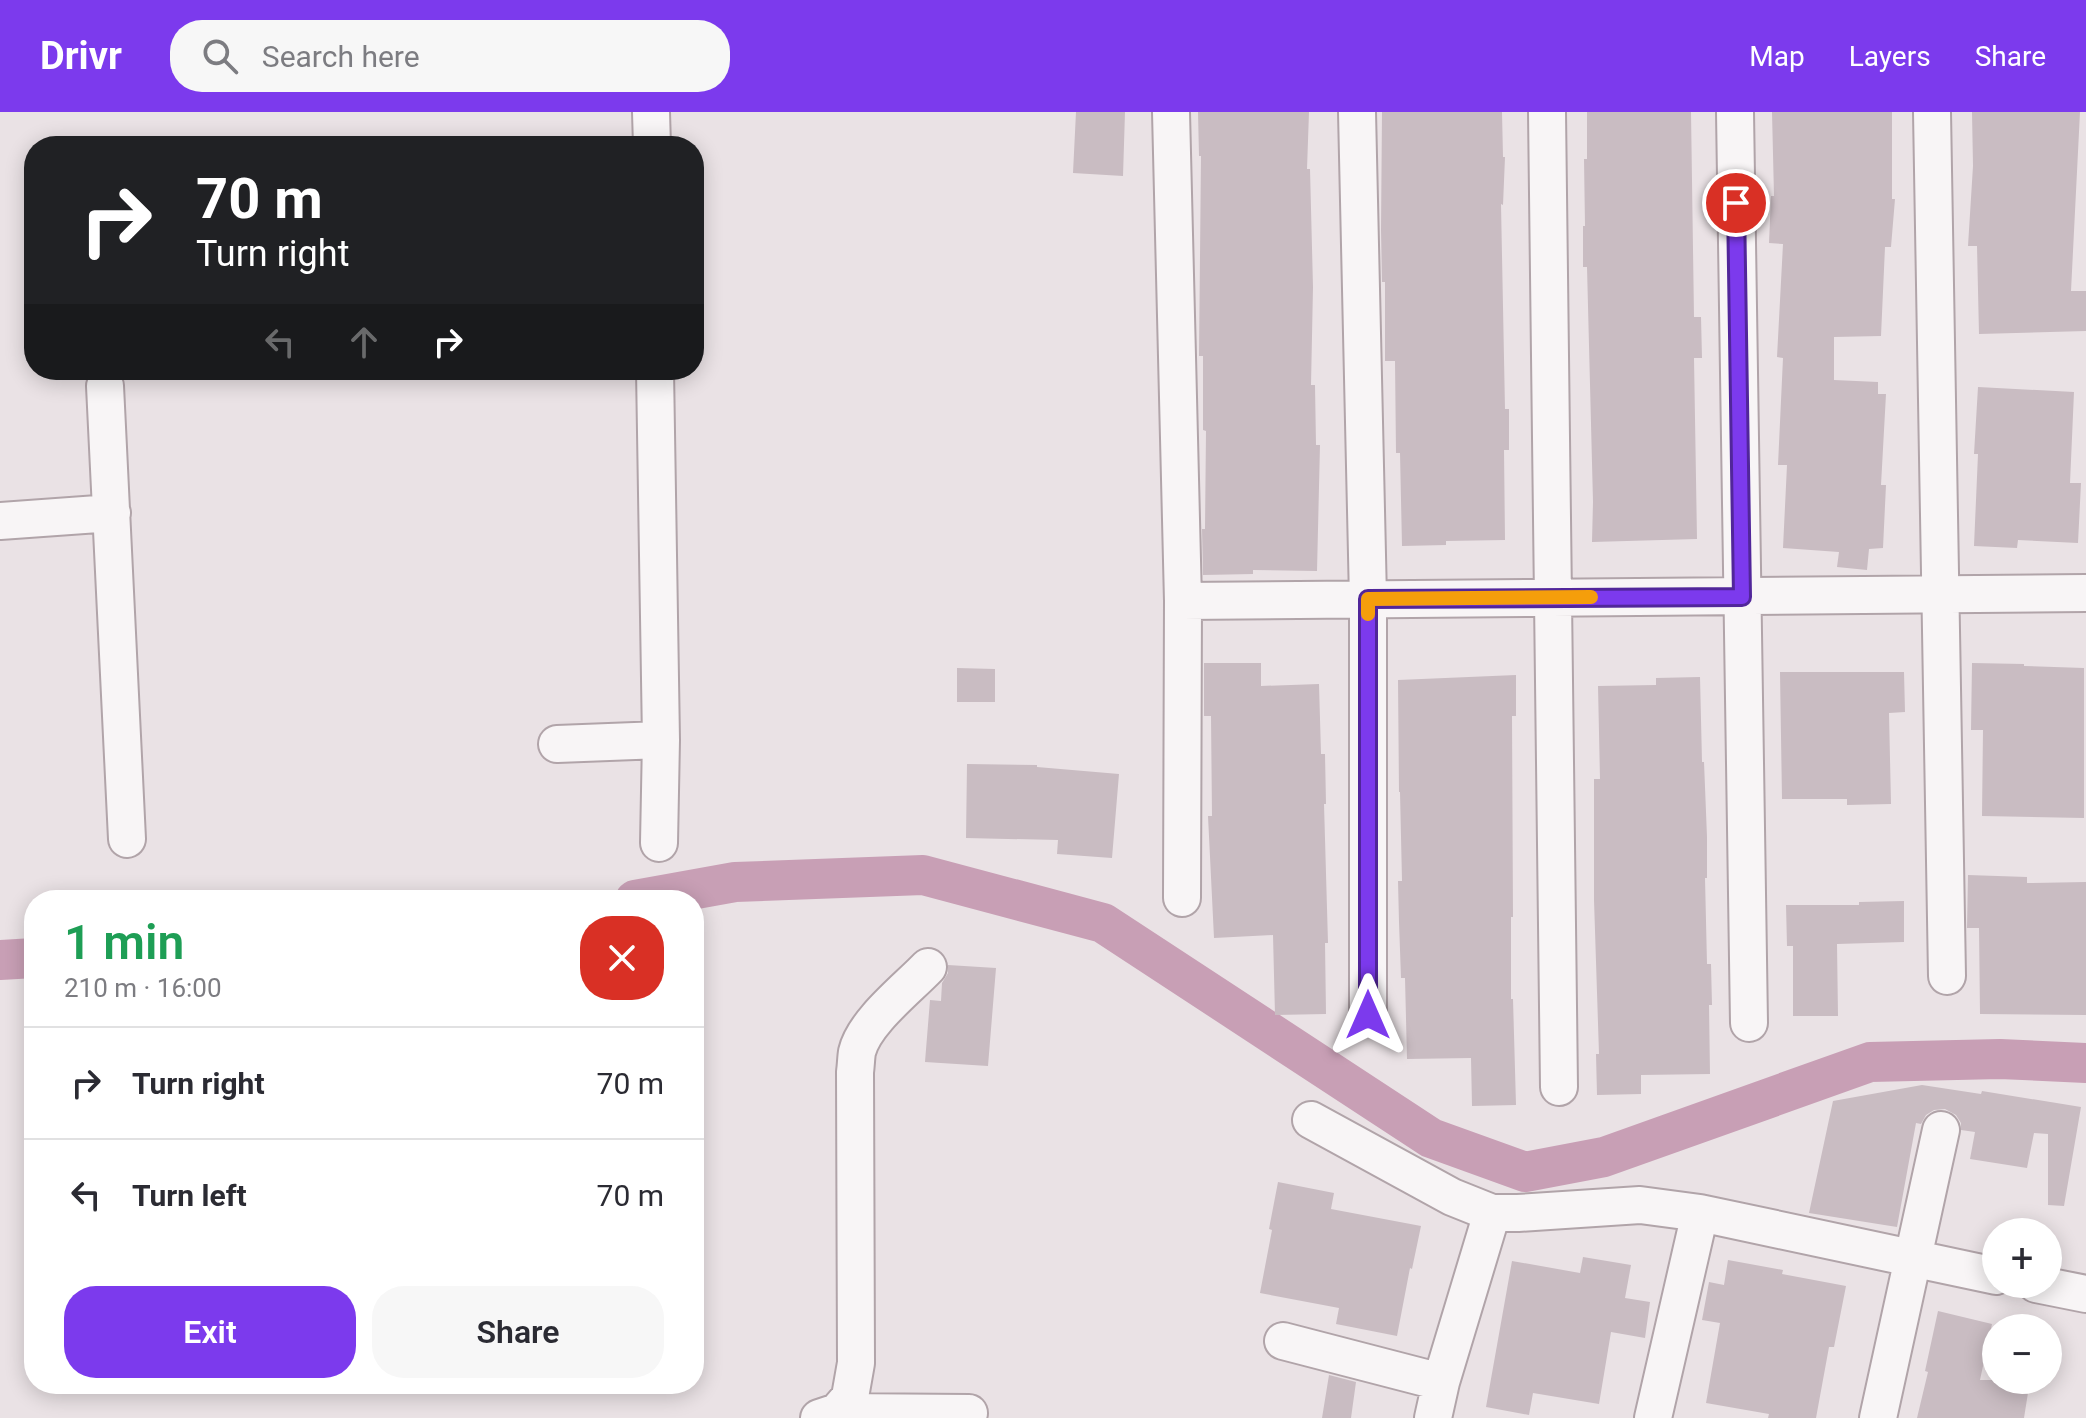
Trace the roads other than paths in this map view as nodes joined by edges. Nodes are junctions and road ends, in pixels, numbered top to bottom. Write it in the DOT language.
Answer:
graph roads {
  1 [pos="651,112"];
  2 [pos="1171,112"];
  3 [pos="1357,112"];
  4 [pos="1547,112"];
  5 [pos="1735,112"];
  6 [pos="1932,112"];
  7 [pos="652,136"];
  8 [pos="655,380"];
  9 [pos="105,386"];
  10 [pos="112,513"];
  11 [pos="0,521"];
  12 [pos="2086,593"];
  13 [pos="1940,595"];
  14 [pos="1742,597"];
  15 [pos="1553,598"];
  16 [pos="1368,599"];
  17 [pos="1183,601"];
  18 [pos="661,740"];
  19 [pos="557,744"];
  20 [pos="127,839"];
  21 [pos="659,843"];
  22 [pos="1182,898"];
  23 [pos="928,967"];
  24 [pos="1947,976"];
  25 [pos="1368,1015"];
  26 [pos="1749,1023"];
  27 [pos="1559,1087"];
  28 [pos="1311,1120"];
  29 [pos="1941,1130"];
  30 [pos="1492,1213"];
  31 [pos="1700,1213"];
  32 [pos="1914,1260"];
  33 [pos="1982,1273"];
  34 [pos="2062,1289"];
  35 [pos="2086,1294"];
  36 [pos="1283,1341"];
  37 [pos="1441,1382"];
  38 [pos="969,1413"];
  39 [pos="828,1415"];
  40 [pos="1433,1418"];
  41 [pos="1653,1418"];
  42 [pos="1878,1418"];
  1 -- 7 [label="street"];
  2 -- 17 [label="street"];
  3 -- 16 [label="street"];
  4 -- 15 [label="street"];
  5 -- 14 [label="street"];
  6 -- 13 [label="street"];
  8 -- 18 [label="street"];
  9 -- 10 [label="street"];
  10 -- 11 [label="street"];
  10 -- 20 [label="street"];
  12 -- 13 [label="street"];
  13 -- 14 [label="street"];
  13 -- 24 [label="street"];
  14 -- 15 [label="street"];
  14 -- 26 [label="street"];
  15 -- 16 [label="street"];
  15 -- 27 [label="street"];
  16 -- 17 [label="street"];
  16 -- 25 [label="street"];
  17 -- 22 [label="street"];
  18 -- 19 [label="street"];
  18 -- 21 [label="street"];
  23 -- 39 [label="street"];
  28 -- 30 [label="street"];
  29 -- 32 [label="street"];
  30 -- 31 [label="street"];
  30 -- 37 [label="street"];
  31 -- 32 [label="street"];
  31 -- 41 [label="street"];
  32 -- 33 [label="street"];
  32 -- 42 [label="street"];
  34 -- 35 [label="street"];
  36 -- 37 [label="street"];
  37 -- 40 [label="street"];
  38 -- 39 [label="street"];
}
